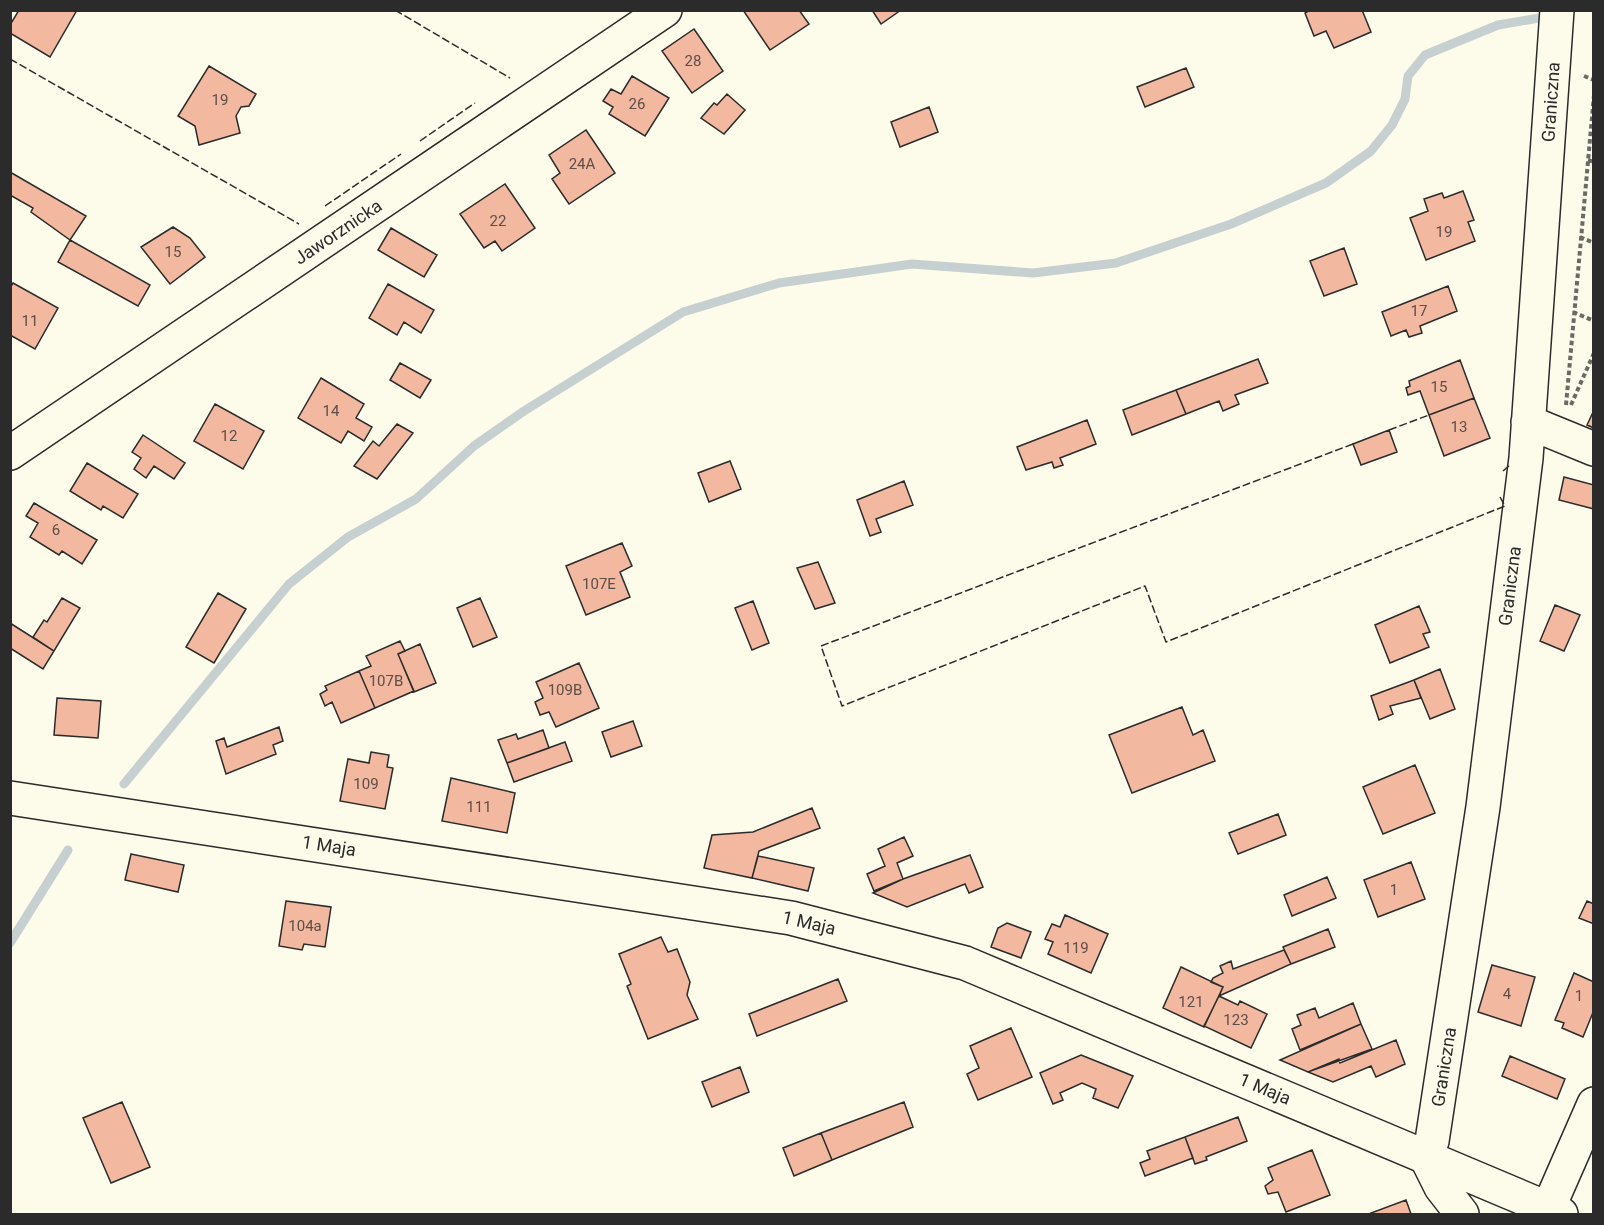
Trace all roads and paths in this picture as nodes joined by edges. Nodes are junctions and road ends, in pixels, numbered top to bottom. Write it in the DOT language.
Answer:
graph roads {
  1 [pos="665,10"];
  2 [pos="1557,10"];
  3 [pos="1593,95"];
  4 [pos="1588,160"];
  5 [pos="1593,162"];
  6 [pos="1580,237"];
  7 [pos="1593,243"];
  8 [pos="1573,312"];
  9 [pos="1593,321"];
  10 [pos="1593,353"];
  11 [pos="1528,422"];
  12 [pos="1562,427"];
  13 [pos="1593,449"];
  14 [pos="10,453"];
  15 [pos="10,798"];
  16 [pos="1593,1104"];
  17 [pos="1426,1157"];
  18 [pos="1549,1213"];
  19 [pos="1462,1215"];
  1 -- 14 [label="street, Jaworznicka"];
  2 -- 11 [label="street, Graniczna"];
  3 -- 4 [label="path"];
  4 -- 5 [label="path"];
  4 -- 6 [label="path"];
  6 -- 7 [label="path"];
  6 -- 8 [label="path"];
  8 -- 9 [label="path"];
  8 -- 12 [label="path"];
  10 -- 12 [label="path"];
  11 -- 12 [label="street"];
  11 -- 17 [label="street, Graniczna"];
  12 -- 13 [label="street"];
  15 -- 17 [label="street, 1 Maja"];
  16 -- 18 [label="street"];
  17 -- 18 [label="street, 1 Maja"];
  17 -- 19 [label="street"];
}
